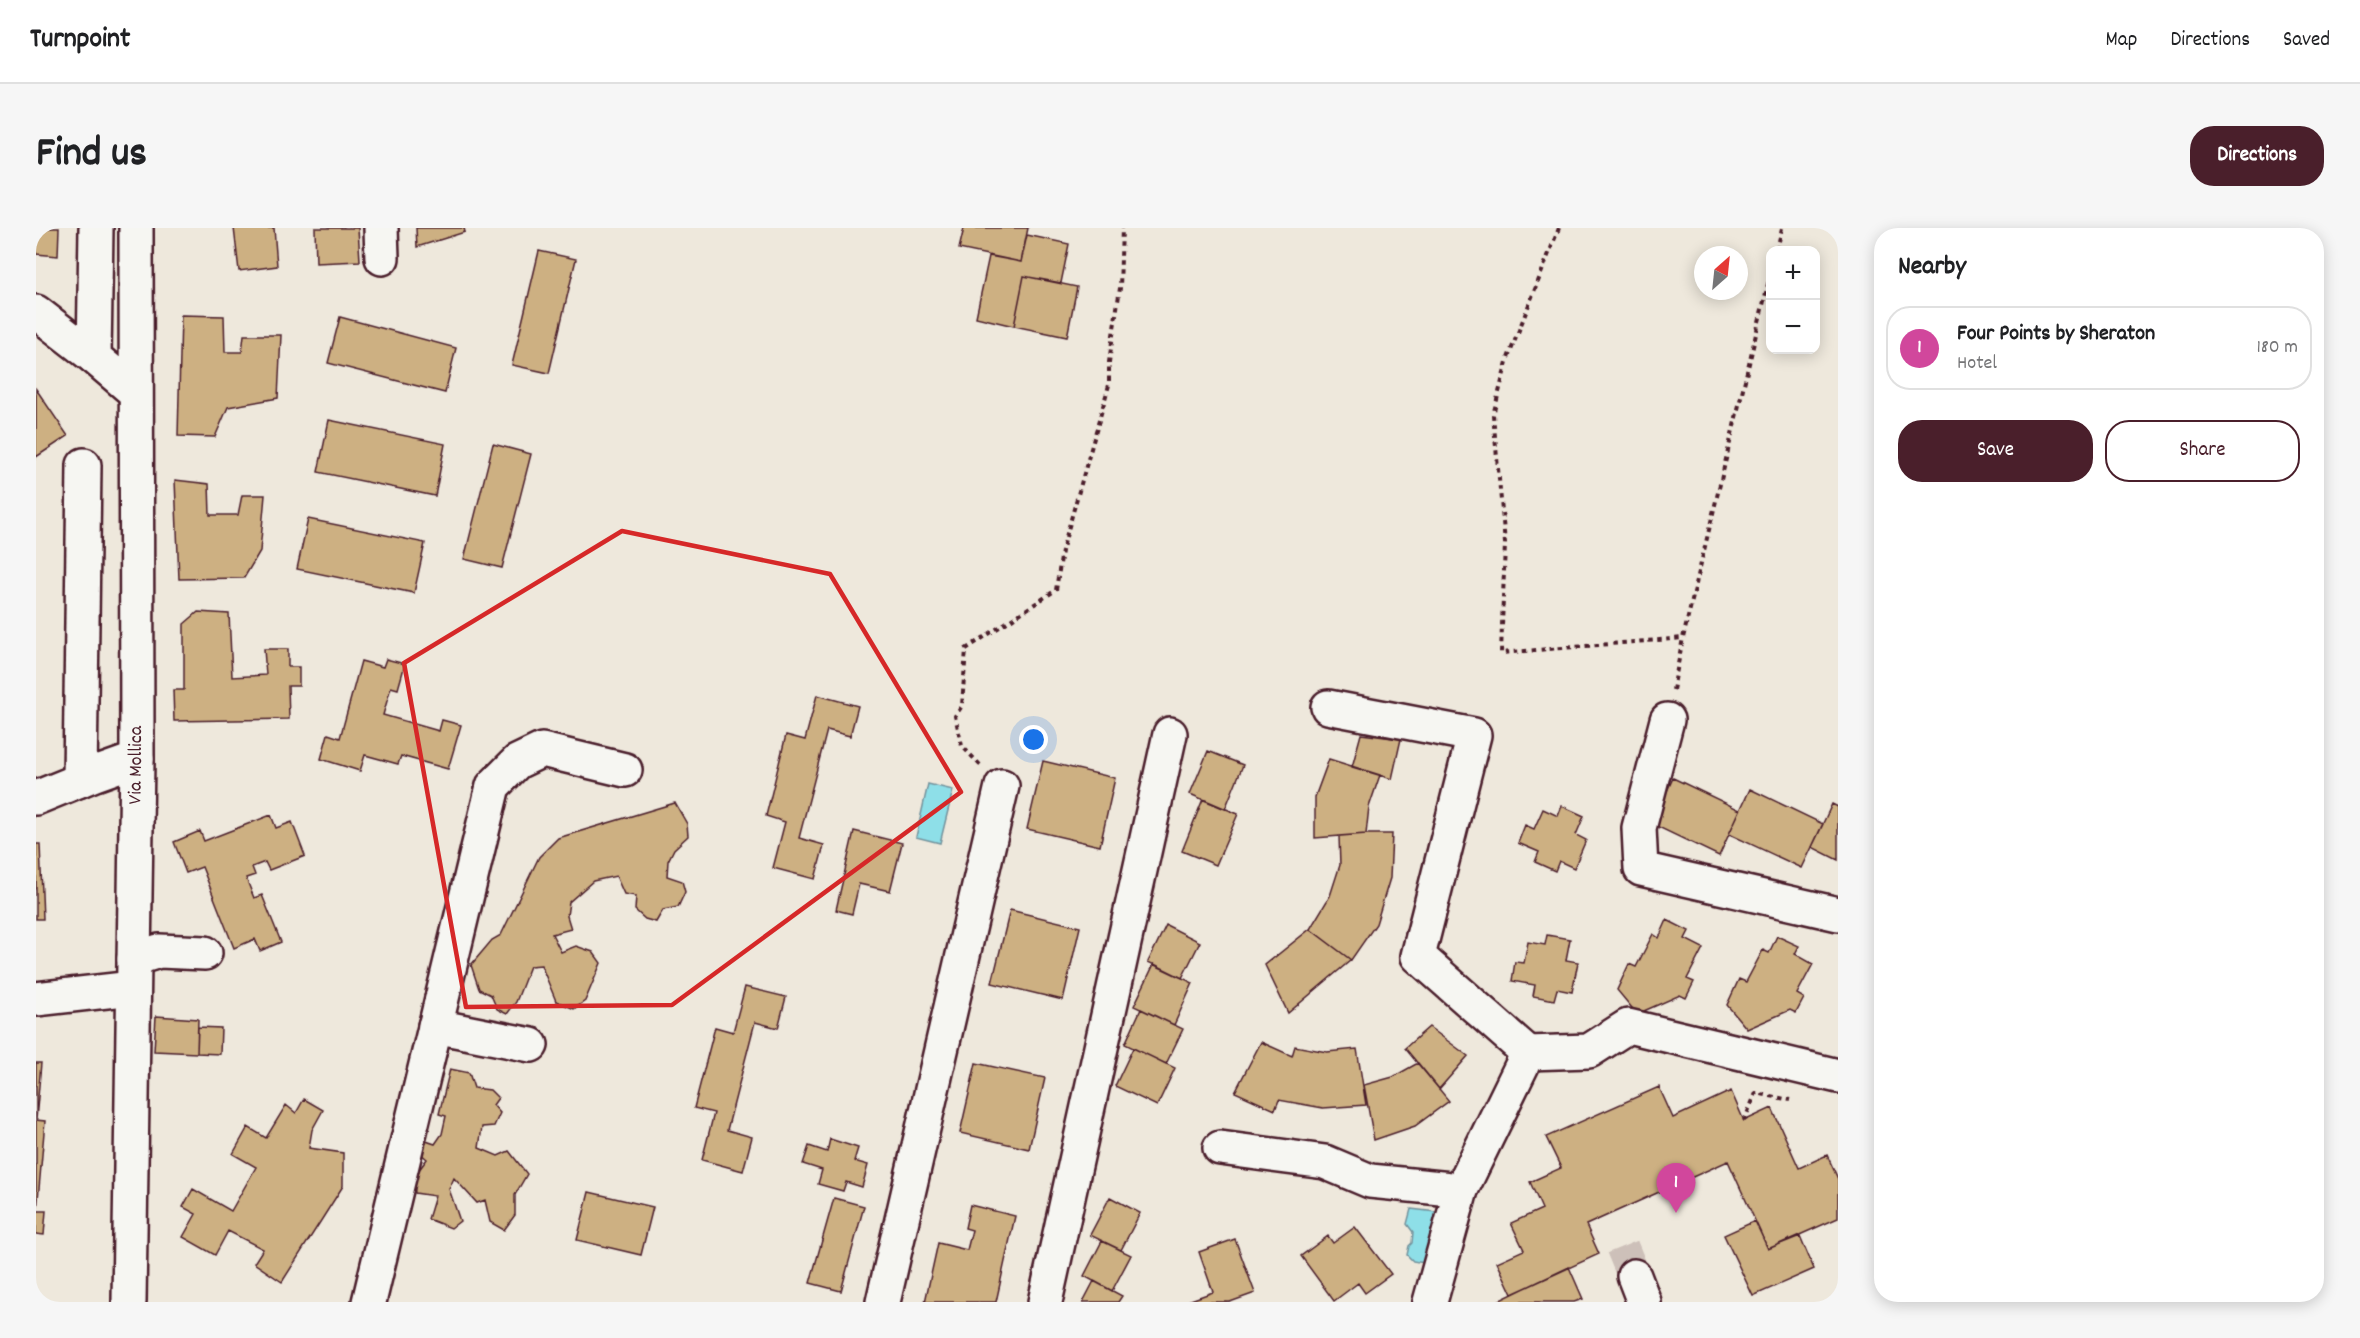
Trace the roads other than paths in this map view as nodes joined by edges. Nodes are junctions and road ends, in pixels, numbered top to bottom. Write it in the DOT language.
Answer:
graph roads {
  1 [pos="96,228"];
  2 [pos="136,228"];
  3 [pos="36,312"];
  4 [pos="94,357"];
  5 [pos="135,392"];
  6 [pos="84,465"];
  7 [pos="1328,707"];
  8 [pos="1667,720"];
  9 [pos="1170,734"];
  10 [pos="137,759"];
  11 [pos="625,770"];
  12 [pos="80,780"];
  13 [pos="1002,786"];
  14 [pos="36,798"];
  15 [pos="1838,914"];
  16 [pos="206,953"];
  17 [pos="134,973"];
  18 [pos="36,999"];
  19 [pos="435,1026"];
  20 [pos="531,1045"];
  21 [pos="1528,1053"];
  22 [pos="1838,1076"];
  23 [pos="1220,1148"];
  24 [pos="1461,1190"];
  25 [pos="129,1302"];
  26 [pos="369,1302"];
  27 [pos="883,1302"];
  28 [pos="1045,1302"];
  29 [pos="1430,1302"];
  1 -- 4 [label="street"];
  2 -- 5 [label="street, Via Mollica"];
  3 -- 4 [label="street"];
  4 -- 5 [label="street"];
  5 -- 10 [label="street, Via Mollica"];
  6 -- 12 [label="street"];
  7 -- 21 [label="street"];
  8 -- 15 [label="street"];
  9 -- 28 [label="street"];
  10 -- 12 [label="street"];
  10 -- 17 [label="street, Via Mollica"];
  11 -- 19 [label="street"];
  12 -- 14 [label="street"];
  13 -- 27 [label="street"];
  16 -- 17 [label="street"];
  17 -- 18 [label="street"];
  17 -- 25 [label="street, Via Mollica"];
  19 -- 20 [label="street"];
  19 -- 26 [label="street"];
  21 -- 22 [label="street"];
  21 -- 24 [label="street"];
  23 -- 24 [label="street"];
  24 -- 29 [label="street"];
}
